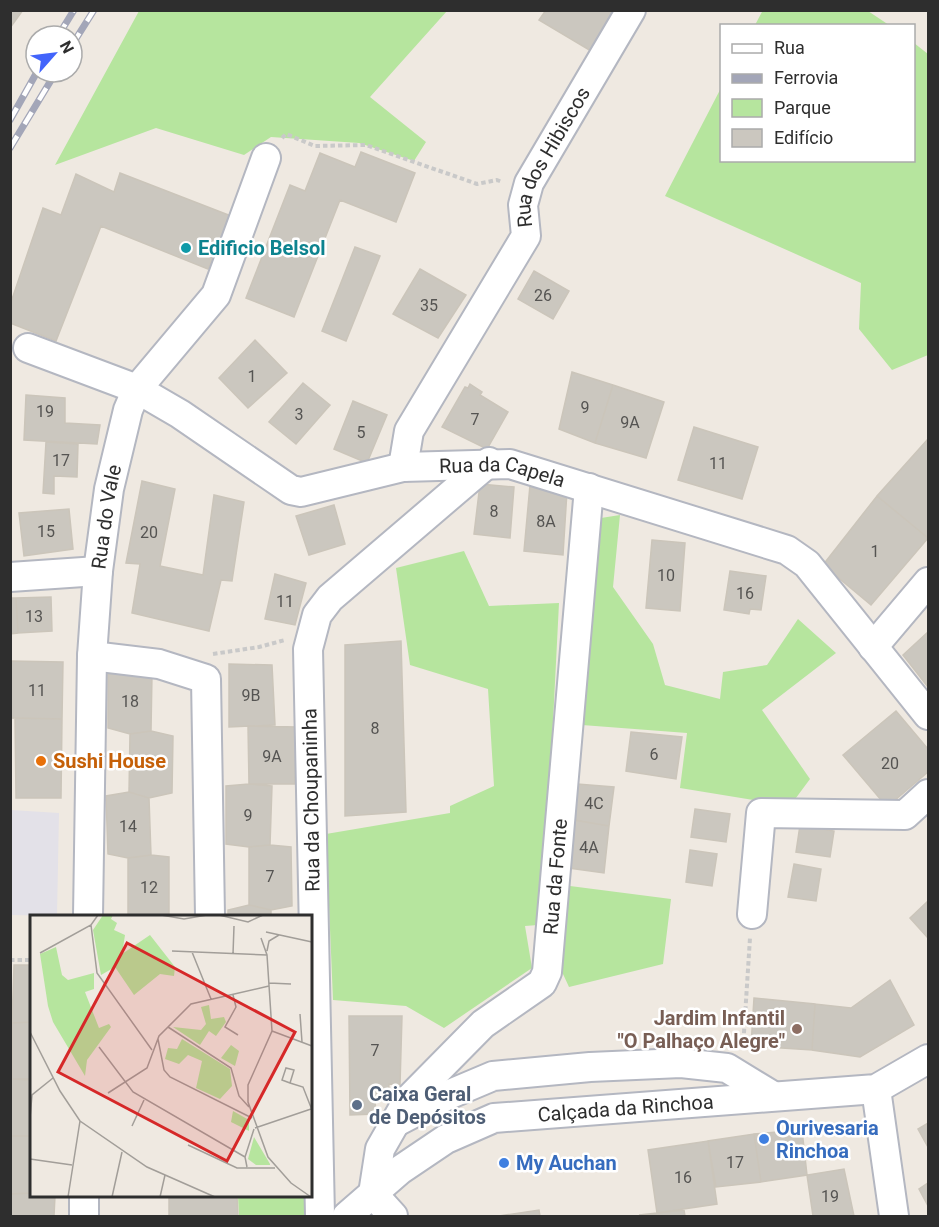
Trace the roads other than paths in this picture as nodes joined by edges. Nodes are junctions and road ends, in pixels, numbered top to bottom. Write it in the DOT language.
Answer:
graph roads {
  1 [pos="631,10"];
  2 [pos="266,158"];
  3 [pos="28,348"];
  4 [pos="137,389"];
  5 [pos="489,462"];
  6 [pos="403,467"];
  7 [pos="589,488"];
  8 [pos="98,571"];
  9 [pos="10,577"];
  10 [pos="928,582"];
  11 [pos="873,647"];
  12 [pos="92,656"];
  13 [pos="928,715"];
  14 [pos="928,794"];
  15 [pos="752,914"];
  16 [pos="88,915"];
  17 [pos="210,915"];
  18 [pos="928,1059"];
  19 [pos="876,1089"];
  20 [pos="773,1096"];
  21 [pos="395,1122"];
  22 [pos="373,1194"];
  23 [pos="84,1197"];
  24 [pos="84,1216"];
  25 [pos="320,1216"];
  26 [pos="347,1216"];
  27 [pos="393,1216"];
  28 [pos="894,1216"];
  1 -- 6 [label="street, Rua dos Hibiscos"];
  2 -- 4 [label="street, Rua do Vale"];
  3 -- 4 [label="street, Rua da Capela"];
  4 -- 6 [label="street, Rua da Capela"];
  4 -- 8 [label="street, Rua do Vale"];
  5 -- 6 [label="street, Rua da Capela"];
  5 -- 7 [label="street, Rua da Capela"];
  5 -- 25 [label="street, Rua da Choupaninha"];
  7 -- 11 [label="street, Rua da Capela"];
  7 -- 21 [label="street, Rua da Fonte"];
  8 -- 9 [label="street"];
  8 -- 12 [label="street, Rua do Vale"];
  10 -- 11 [label="street"];
  11 -- 13 [label="street, Rua da Capela"];
  12 -- 16 [label="street, Rua do Vale"];
  12 -- 17 [label="street"];
  14 -- 15 [label="street"];
  18 -- 19 [label="street, Calçada da Rinchoa"];
  19 -- 20 [label="street, Calçada da Rinchoa"];
  19 -- 28 [label="street"];
  20 -- 21 [label="street"];
  20 -- 22 [label="street, Calçada da Rinchoa"];
  21 -- 22 [label="street, Rua da Fonte"];
  22 -- 26 [label="street, Calçada da Rinchoa"];
  22 -- 27 [label="street"];
  23 -- 24 [label="street"];
}
